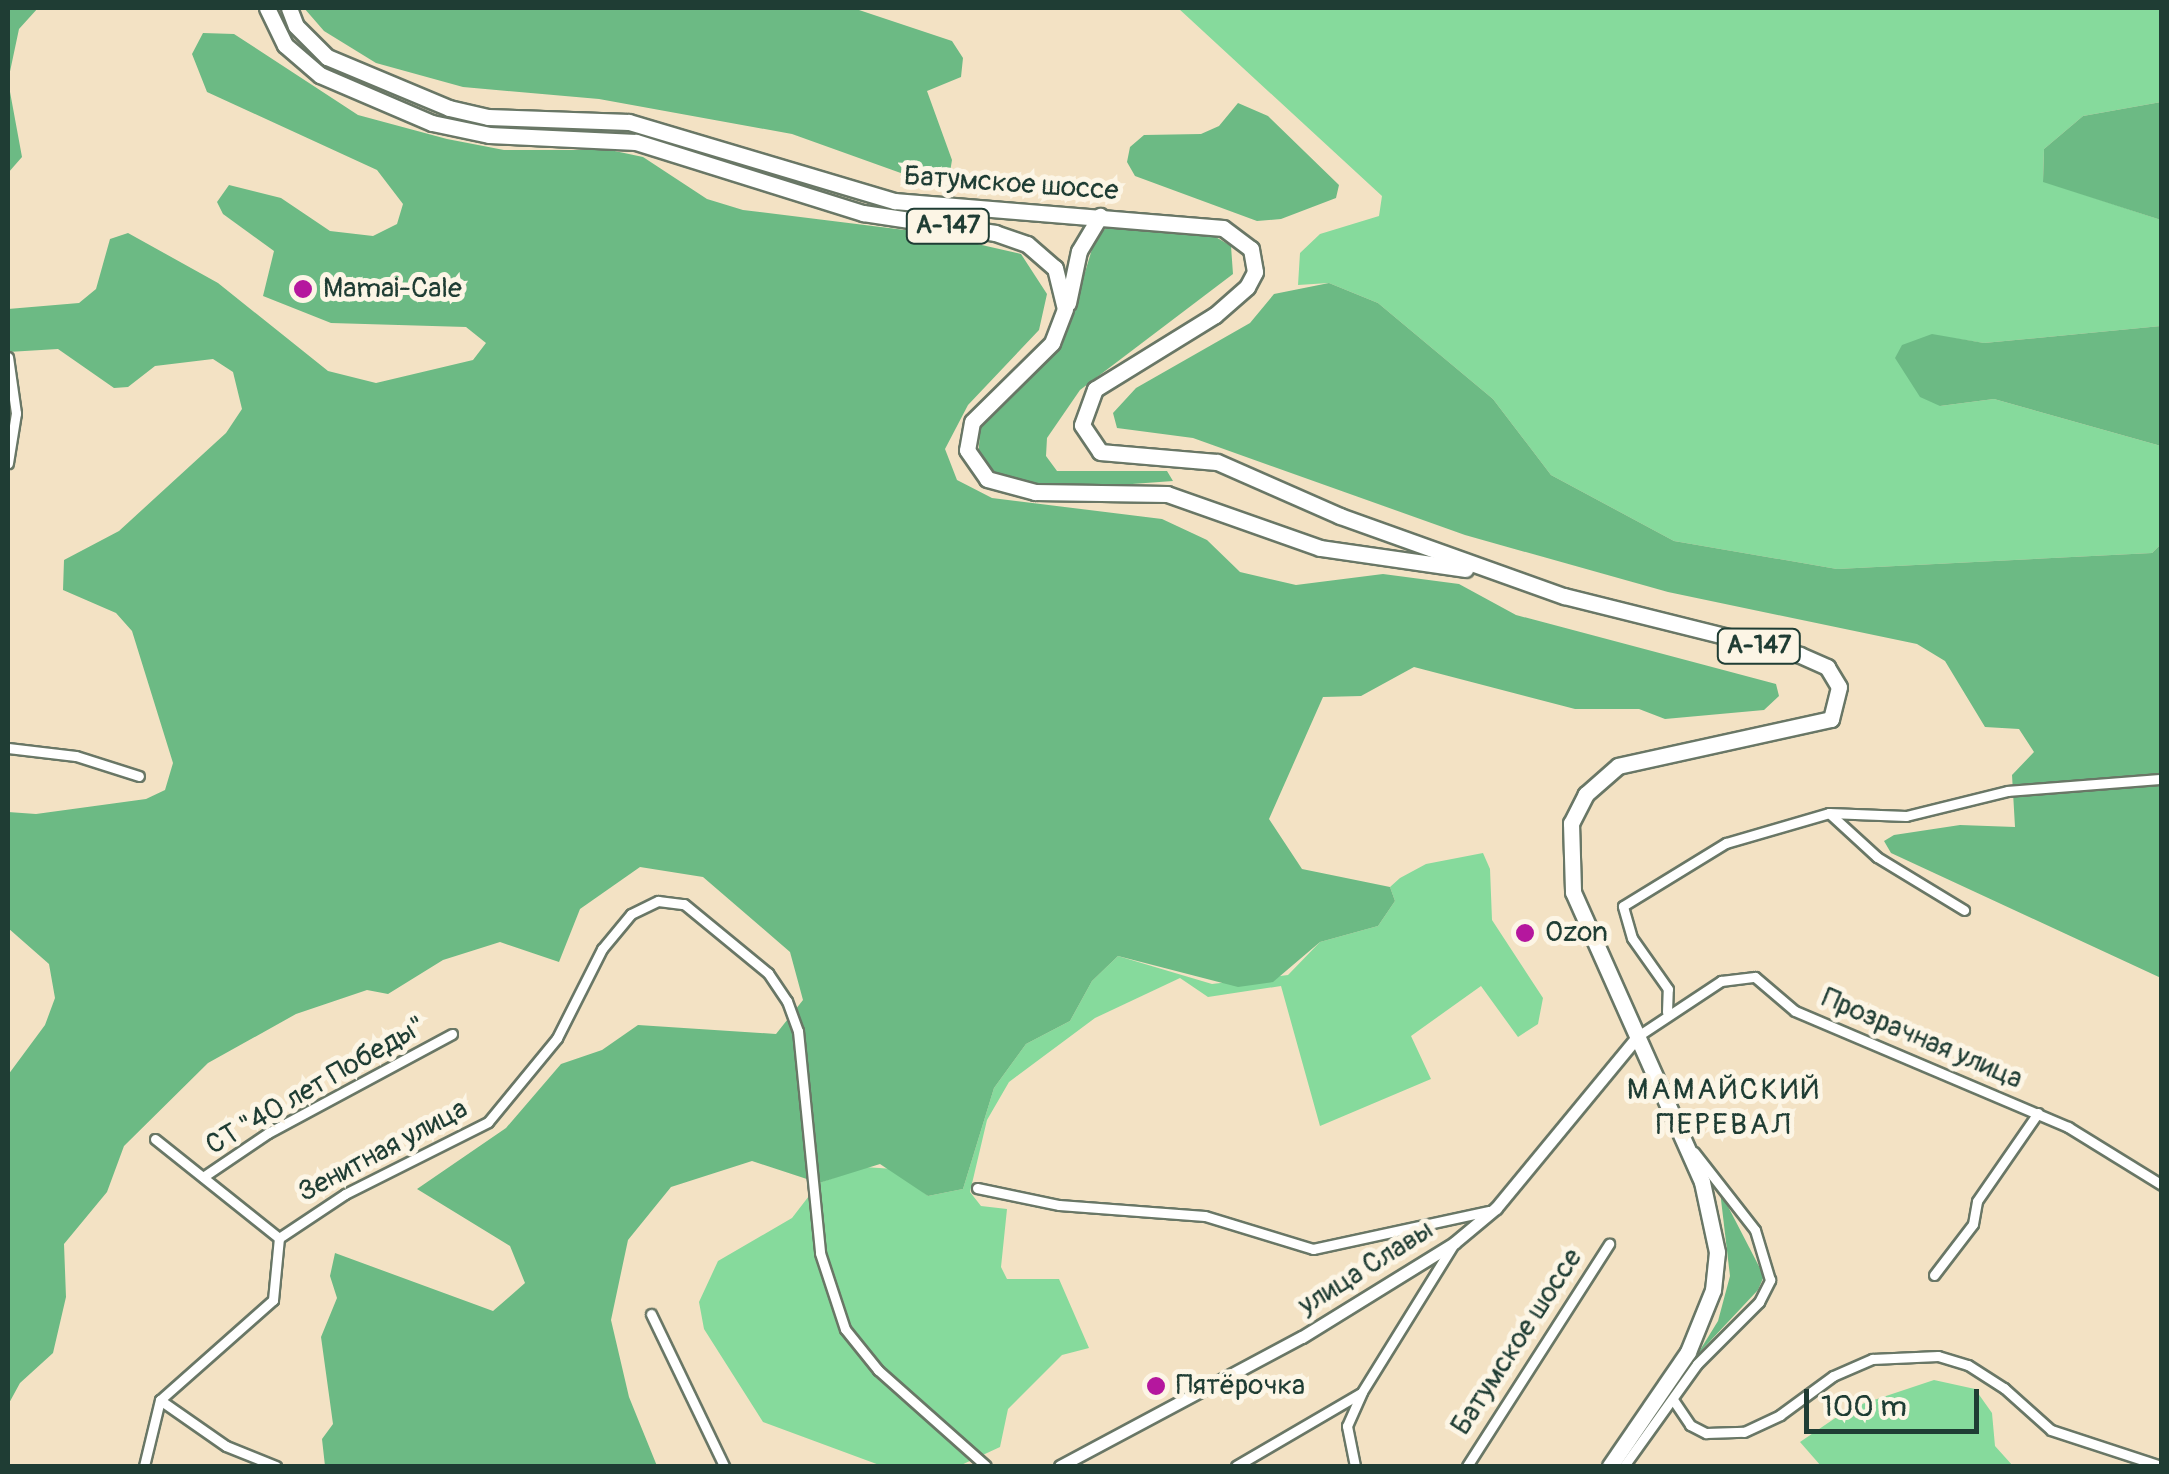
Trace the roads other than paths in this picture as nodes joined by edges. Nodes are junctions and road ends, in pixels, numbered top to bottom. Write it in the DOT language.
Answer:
graph roads {
  1 [pos="266,8"];
  2 [pos="289,8"];
  3 [pos="1100,216"];
  4 [pos="1065,309"];
  5 [pos="8,358"];
  6 [pos="8,463"];
  7 [pos="1355,521"];
  8 [pos="1340,552"];
  9 [pos="1537,587"];
  10 [pos="8,748"];
  11 [pos="139,776"];
  12 [pos="2162,779"];
  13 [pos="1829,813"];
  14 [pos="1964,910"];
  15 [pos="1667,1012"];
  16 [pos="452,1034"];
  17 [pos="1638,1036"];
  18 [pos="2038,1112"];
  19 [pos="155,1139"];
  20 [pos="1683,1139"];
  21 [pos="203,1176"];
  22 [pos="2162,1185"];
  23 [pos="977,1188"];
  24 [pos="1496,1208"];
  25 [pos="279,1238"];
  26 [pos="1454,1243"];
  27 [pos="1609,1244"];
  28 [pos="1934,1275"];
  29 [pos="650,1314"];
  30 [pos="1362,1392"];
  31 [pos="160,1400"];
  32 [pos="1674,1401"];
  33 [pos="144,1466"];
  34 [pos="276,1466"];
  35 [pos="724,1466"];
  36 [pos="986,1466"];
  37 [pos="1060,1466"];
  38 [pos="1236,1466"];
  39 [pos="1355,1466"];
  40 [pos="1467,1466"];
  41 [pos="1610,1466"];
  42 [pos="1624,1466"];
  43 [pos="2161,1466"];
  1 -- 4 [label="highway, Батумское шоссе / А-147"];
  2 -- 3 [label="highway, Батумское шоссе / А-147"];
  3 -- 4 [label="highway"];
  3 -- 7 [label="highway, Батумское шоссе / А-147"];
  4 -- 8 [label="highway, Батумское шоссе / А-147"];
  5 -- 6 [label="street"];
  7 -- 8 [label="highway"];
  7 -- 9 [label="highway, Батумское шоссе / А-147"];
  8 -- 9 [label="highway, Батумское шоссе / А-147"];
  9 -- 17 [label="highway, Батумское шоссе / А-147"];
  10 -- 11 [label="street"];
  12 -- 13 [label="street"];
  13 -- 14 [label="street"];
  13 -- 15 [label="street"];
  15 -- 17 [label="street, Прозрачная улица"];
  15 -- 18 [label="street, Прозрачная улица"];
  16 -- 21 [label="street, СТ \"40 лет Победы\""];
  17 -- 20 [label="highway, Батумское шоссе / А-147"];
  17 -- 24 [label="street, улица Славы"];
  18 -- 22 [label="street, Прозрачная улица"];
  18 -- 28 [label="street"];
  19 -- 21 [label="street, Зенитная улица"];
  20 -- 32 [label="street"];
  20 -- 41 [label="highway, Батумское шоссе / А-147"];
  21 -- 25 [label="street, Зенитная улица"];
  23 -- 24 [label="street"];
  24 -- 26 [label="street, улица Славы"];
  25 -- 31 [label="street"];
  25 -- 36 [label="street, Зенитная улица"];
  26 -- 30 [label="street"];
  26 -- 37 [label="street, улица Славы"];
  27 -- 40 [label="street, Батумское шоссе"];
  29 -- 35 [label="street"];
  30 -- 38 [label="street"];
  30 -- 39 [label="street"];
  31 -- 33 [label="street"];
  31 -- 34 [label="street"];
  32 -- 42 [label="street"];
  32 -- 43 [label="street"];
}
